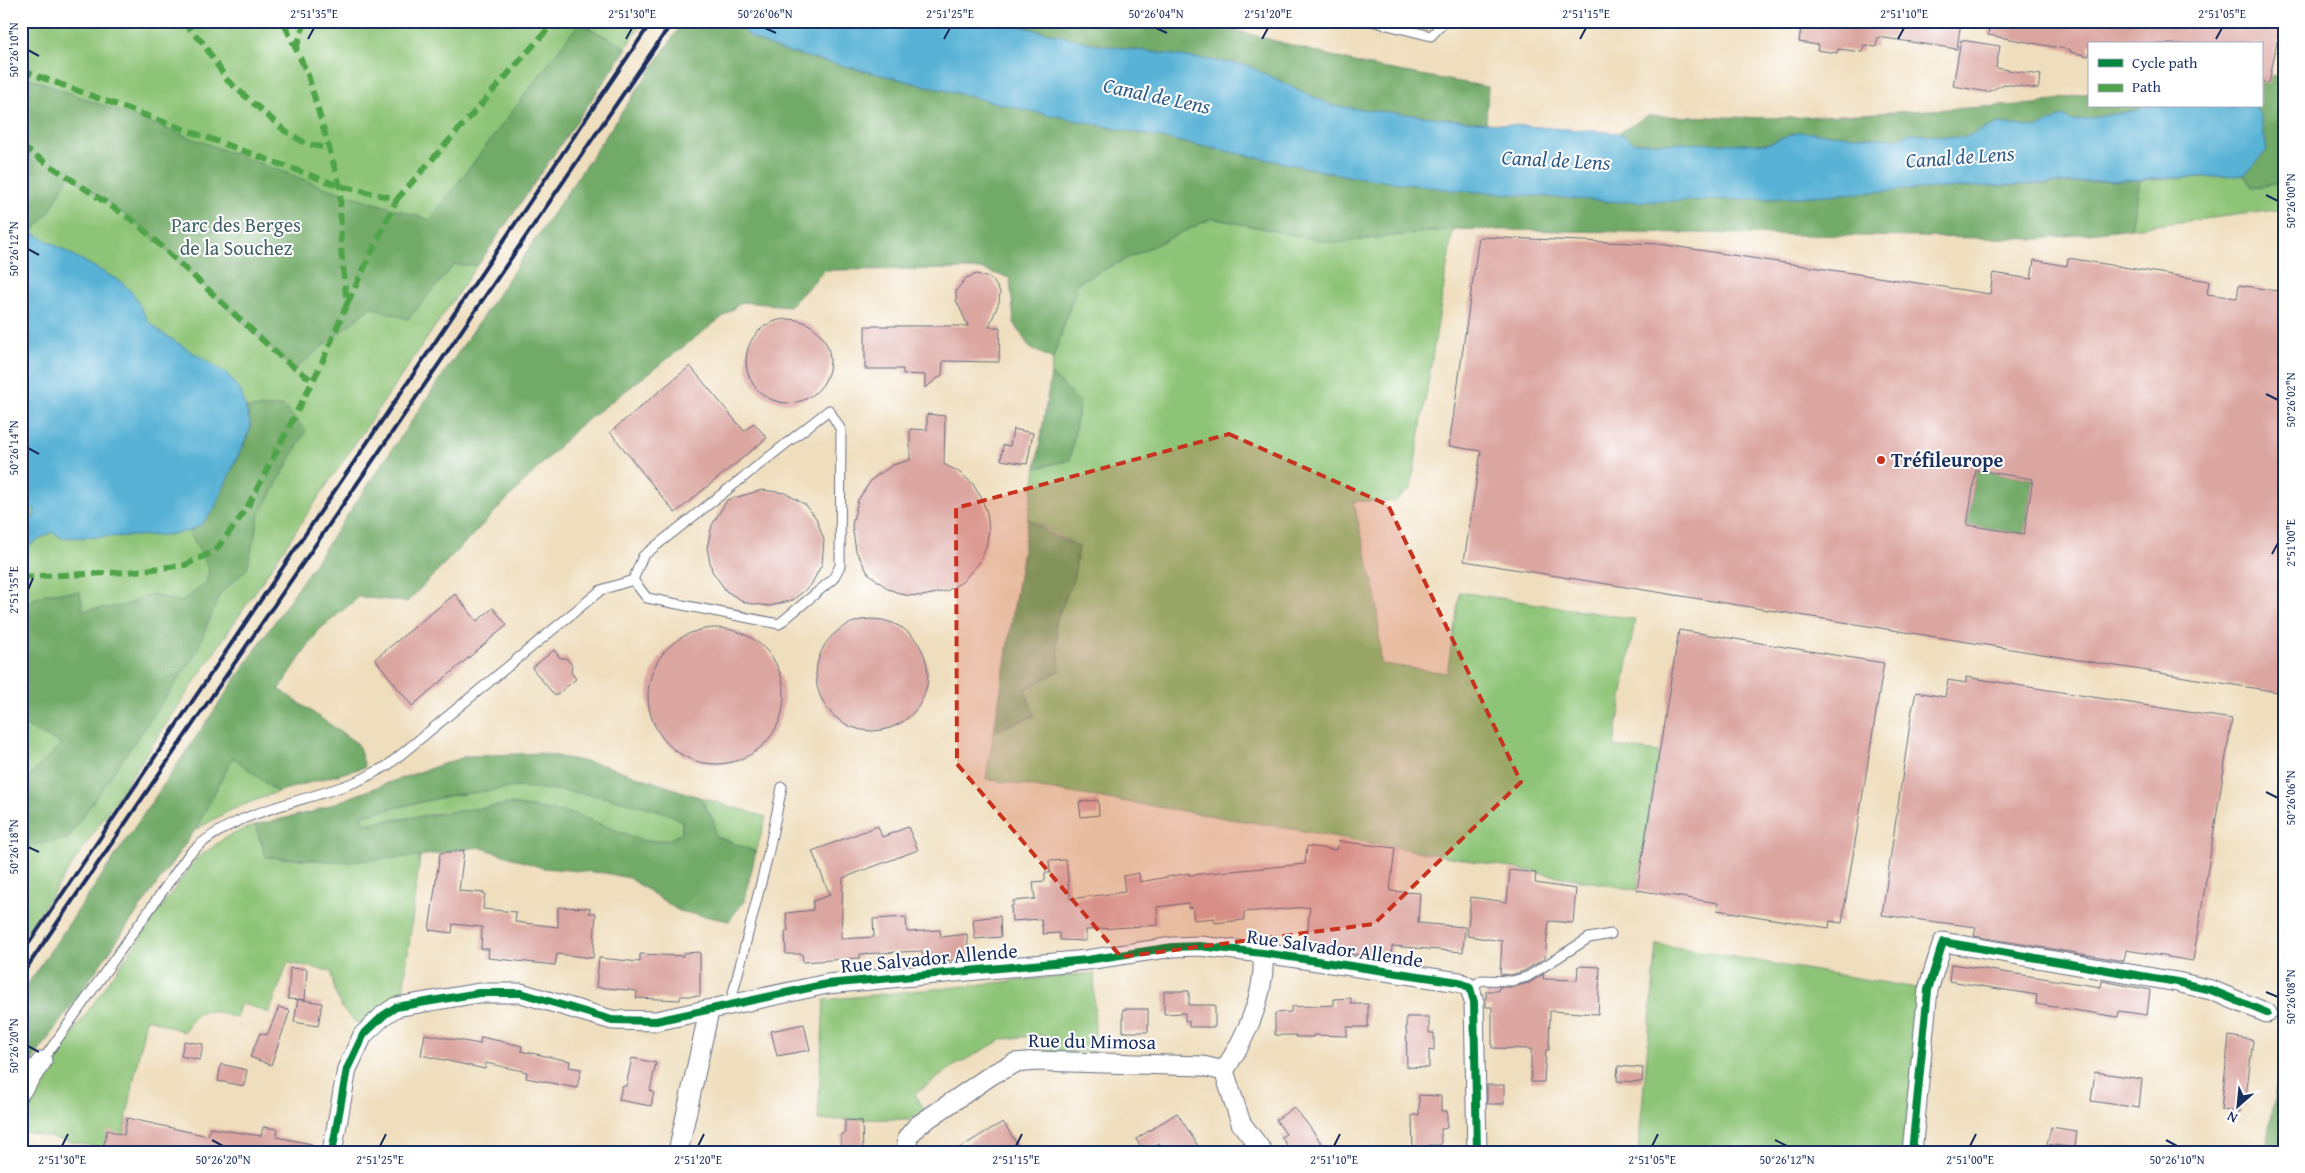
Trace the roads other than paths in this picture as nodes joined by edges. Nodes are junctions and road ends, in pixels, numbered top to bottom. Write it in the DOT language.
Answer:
graph roads {
  1 [pos="1372,21"];
  2 [pos="1445,21"];
  3 [pos="633,580"];
  4 [pos="782,788"];
  5 [pos="1611,934"];
  6 [pos="1263,953"];
  7 [pos="1470,988"];
  8 [pos="732,1005"];
  9 [pos="709,1010"];
  10 [pos="2267,1013"];
  11 [pos="42,1062"];
  12 [pos="1224,1071"];
  13 [pos="21,1091"];
  14 [pos="332,1152"];
  15 [pos="678,1152"];
  16 [pos="906,1152"];
  17 [pos="1263,1152"];
  18 [pos="1477,1152"];
  19 [pos="1912,1152"];
  1 -- 2 [label="lane"];
  3 -- 3 [label="lane"];
  3 -- 11 [label="lane"];
  4 -- 8 [label="lane"];
  5 -- 7 [label="lane"];
  6 -- 7 [label="street, Rue Salvador Allende"];
  6 -- 8 [label="street, Rue Salvador Allende"];
  6 -- 12 [label="street"];
  7 -- 18 [label="street"];
  8 -- 9 [label="street, Rue Salvador Allende"];
  9 -- 14 [label="street, Rue Salvador Allende"];
  9 -- 15 [label="street"];
  10 -- 19 [label="street"];
  11 -- 13 [label="street"];
  12 -- 16 [label="street, Rue du Mimosa"];
  12 -- 17 [label="street"];
}
